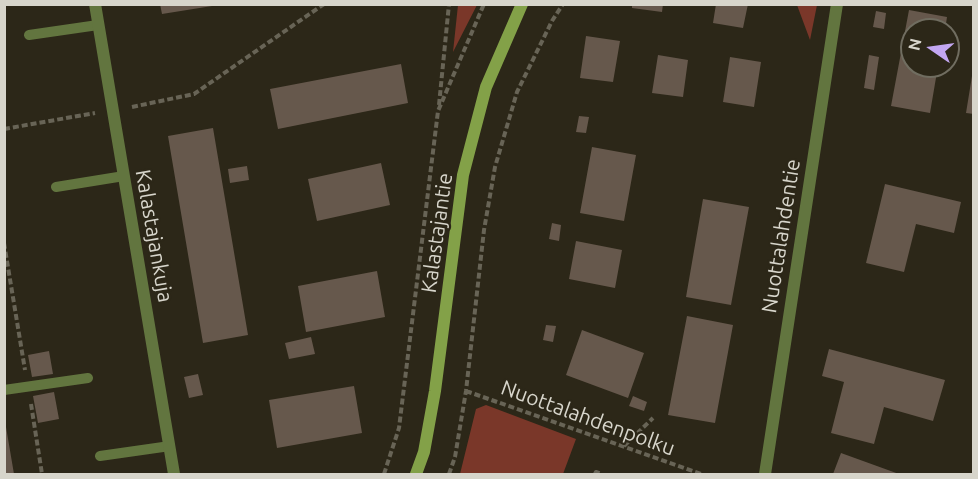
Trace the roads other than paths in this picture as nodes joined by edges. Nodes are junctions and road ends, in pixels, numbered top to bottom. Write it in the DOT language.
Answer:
graph roads {
  1 [pos="94,4"];
  2 [pos="522,4"];
  3 [pos="837,4"];
  4 [pos="98,25"];
  5 [pos="29,35"];
  6 [pos="124,176"];
  7 [pos="56,187"];
  8 [pos="88,378"];
  9 [pos="4,390"];
  10 [pos="170,446"];
  11 [pos="100,456"];
  12 [pos="174,474"];
  13 [pos="416,474"];
  14 [pos="765,474"];
  1 -- 4 [label="street, Kalastajankuja"];
  2 -- 13 [label="main road, Kalastajantie"];
  3 -- 14 [label="street, Nuottalahdentie"];
  4 -- 5 [label="lane"];
  4 -- 6 [label="street, Kalastajankuja"];
  6 -- 7 [label="lane"];
  6 -- 10 [label="street, Kalastajankuja"];
  8 -- 9 [label="lane"];
  10 -- 11 [label="lane"];
  10 -- 12 [label="street, Kalastajankuja"];
}
